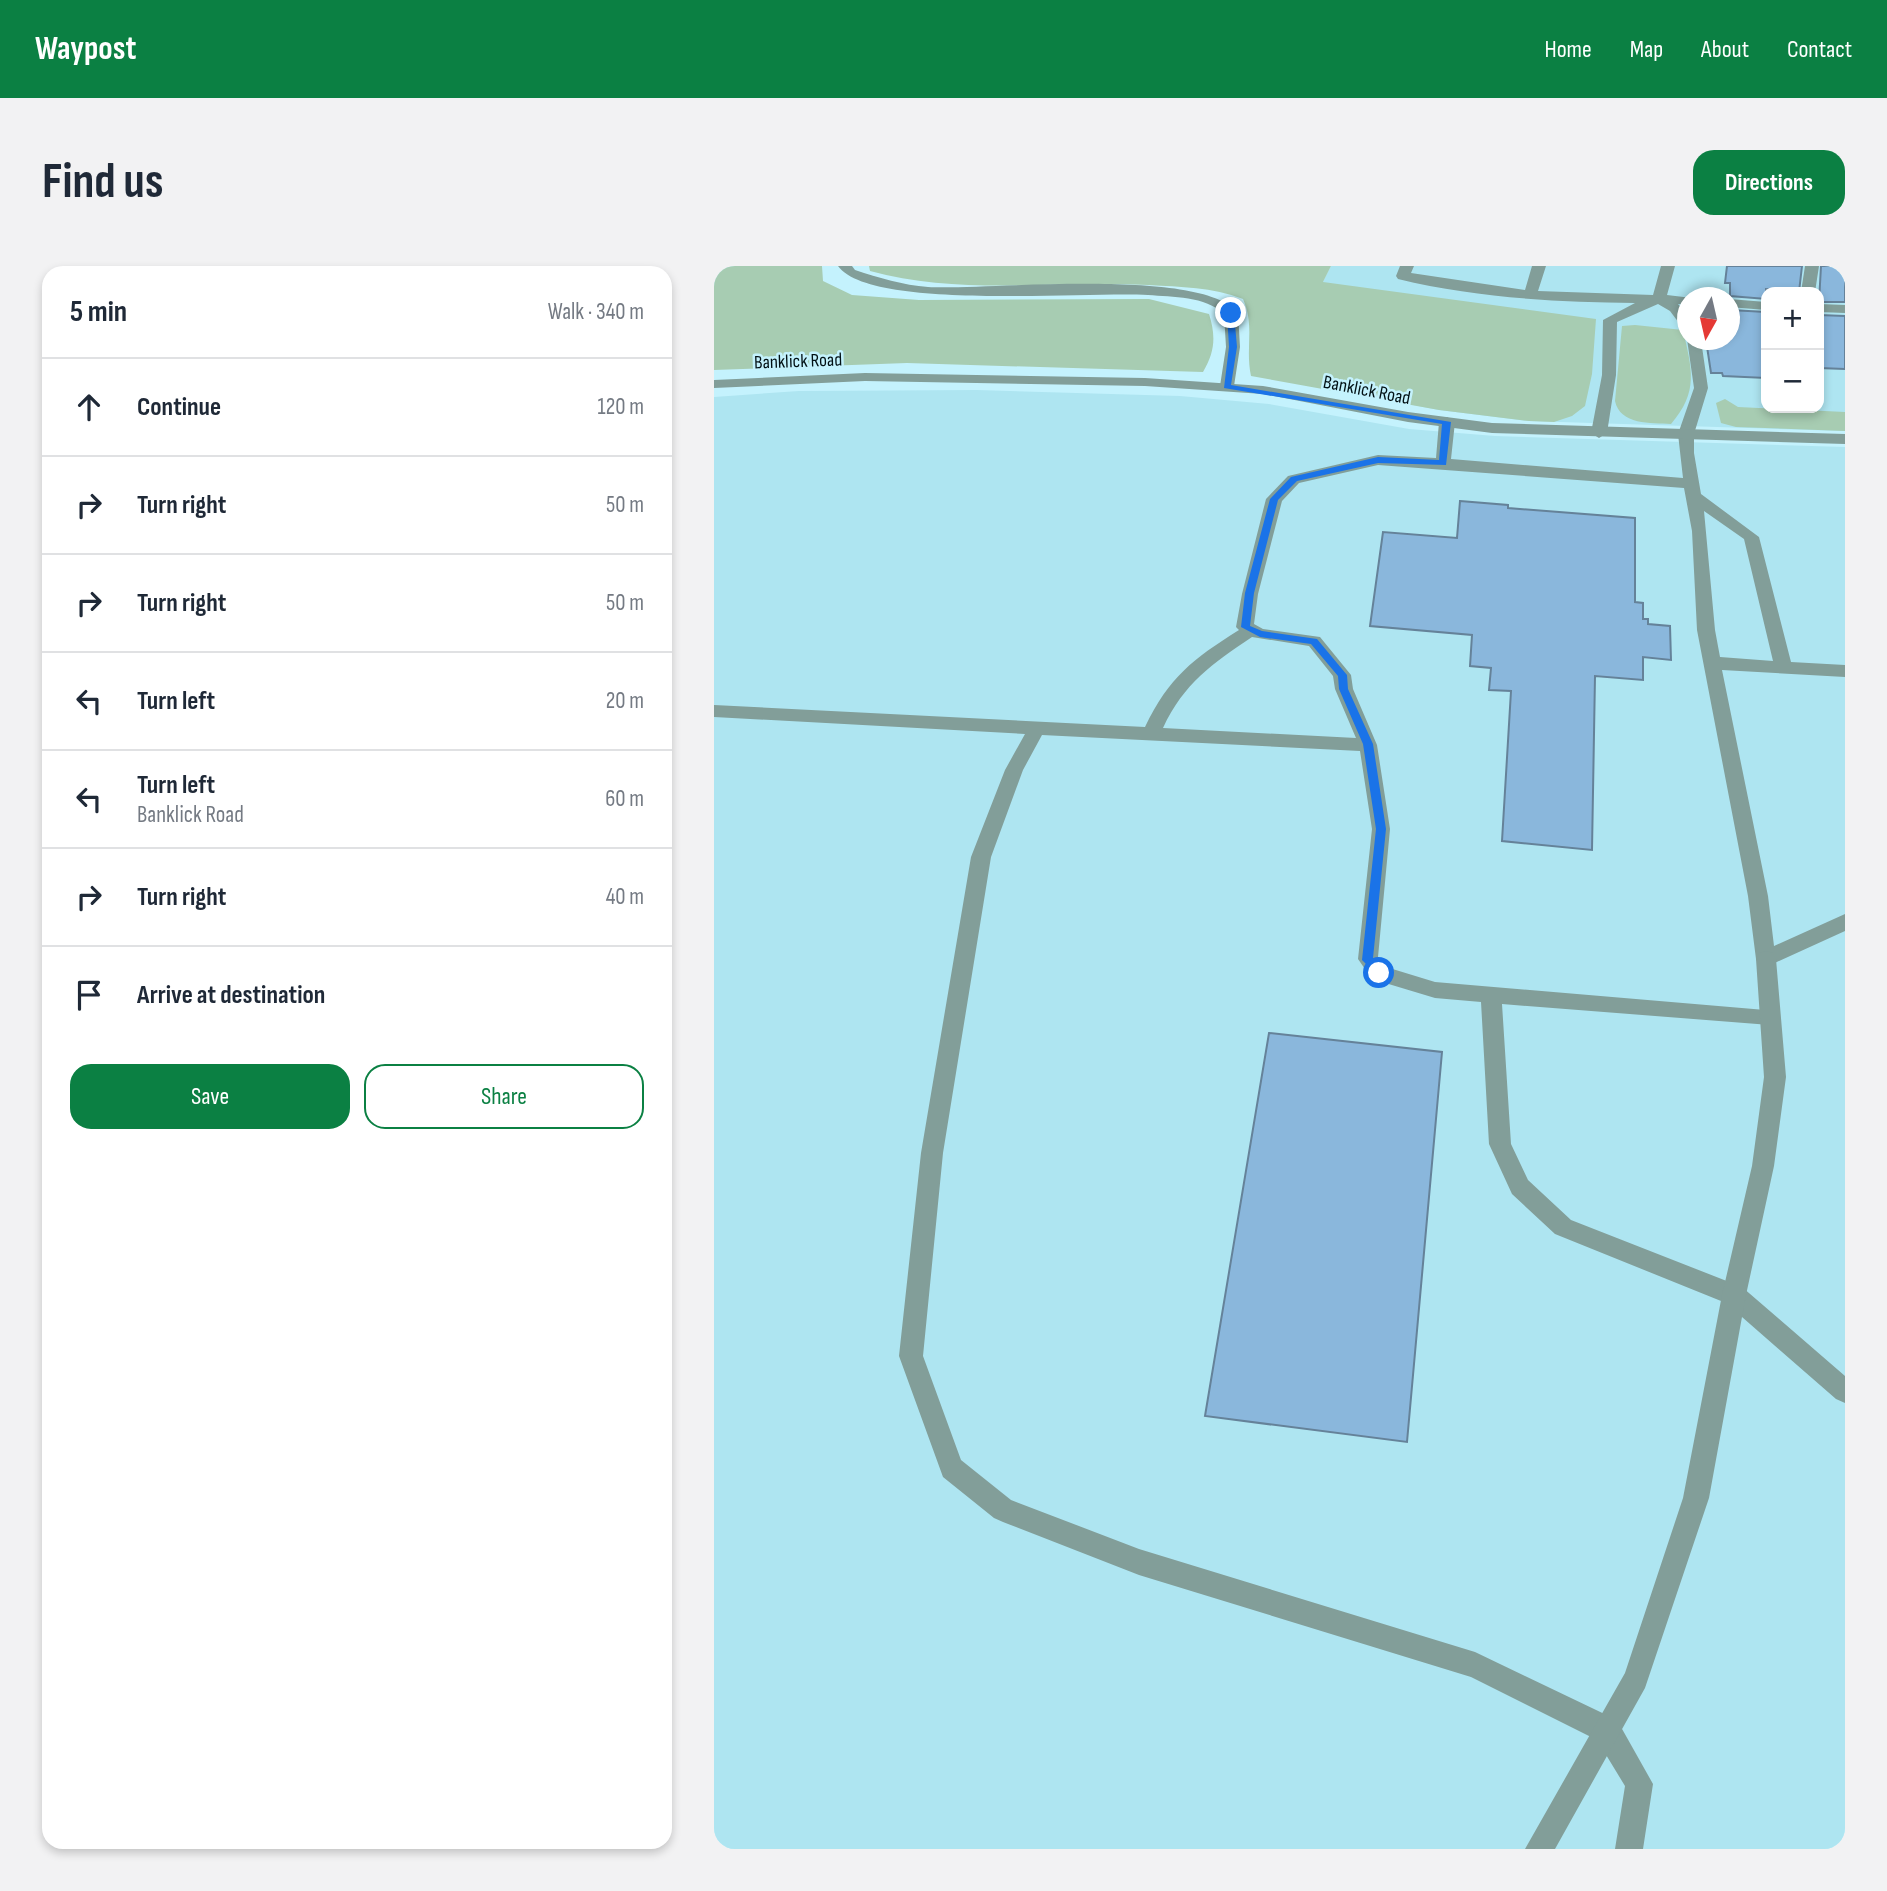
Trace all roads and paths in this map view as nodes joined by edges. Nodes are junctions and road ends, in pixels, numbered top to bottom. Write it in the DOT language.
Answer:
graph roads {
  1 [pos="845,266"];
  2 [pos="1407,266"];
  3 [pos="1539,266"];
  4 [pos="1668,266"];
  5 [pos="1812,266"];
  6 [pos="1809,287"];
  7 [pos="1530,295"];
  8 [pos="1659,298"];
  9 [pos="1677,299"];
  10 [pos="1740,304"];
  11 [pos="1761,306"];
  12 [pos="1824,308"];
  13 [pos="1677,310"];
  14 [pos="1845,310"];
  15 [pos="1695,350"];
  16 [pos="714,384"];
  17 [pos="1227,386"];
  18 [pos="1447,422"];
  19 [pos="1600,433"];
  20 [pos="1686,434"];
  21 [pos="1845,439"];
  22 [pos="1443,463"];
  23 [pos="1694,491"];
  24 [pos="1250,631"];
  25 [pos="1713,663"];
  26 [pos="1784,668"];
  27 [pos="1845,671"];
  28 [pos="714,711"];
  29 [pos="1038,726"];
  30 [pos="1152,732"];
  31 [pos="1368,744"];
  32 [pos="1845,922"];
  33 [pos="1766,958"];
  34 [pos="1491,994"];
  35 [pos="1770,1017"];
  36 [pos="1734,1295"];
  37 [pos="1845,1391"];
  38 [pos="1607,1730"];
  39 [pos="1539,1849"];
  40 [pos="1629,1849"];
  1 -- 17 [label="street"];
  2 -- 7 [label="street"];
  3 -- 7 [label="street"];
  4 -- 8 [label="street"];
  5 -- 6 [label="street"];
  7 -- 8 [label="street"];
  8 -- 9 [label="street"];
  8 -- 13 [label="street"];
  8 -- 19 [label="street"];
  10 -- 11 [label="street"];
  12 -- 14 [label="street"];
  15 -- 20 [label="street"];
  16 -- 17 [label="street, Banklick Road"];
  17 -- 18 [label="street, Banklick Road"];
  18 -- 19 [label="street, Banklick Road"];
  18 -- 22 [label="street"];
  19 -- 20 [label="street, Banklick Road"];
  20 -- 21 [label="street, Banklick Road"];
  20 -- 23 [label="street"];
  22 -- 23 [label="street"];
  22 -- 24 [label="street"];
  23 -- 25 [label="street"];
  23 -- 26 [label="street"];
  24 -- 30 [label="street"];
  24 -- 31 [label="street"];
  25 -- 26 [label="street"];
  25 -- 33 [label="street"];
  26 -- 27 [label="street"];
  28 -- 29 [label="street"];
  29 -- 30 [label="street"];
  29 -- 38 [label="street"];
  30 -- 31 [label="street"];
  31 -- 34 [label="street"];
  32 -- 33 [label="street"];
  33 -- 35 [label="street"];
  34 -- 35 [label="street"];
  34 -- 36 [label="street"];
  35 -- 36 [label="street"];
  36 -- 37 [label="street"];
  36 -- 38 [label="street"];
  38 -- 39 [label="street"];
  38 -- 40 [label="street"];
}
